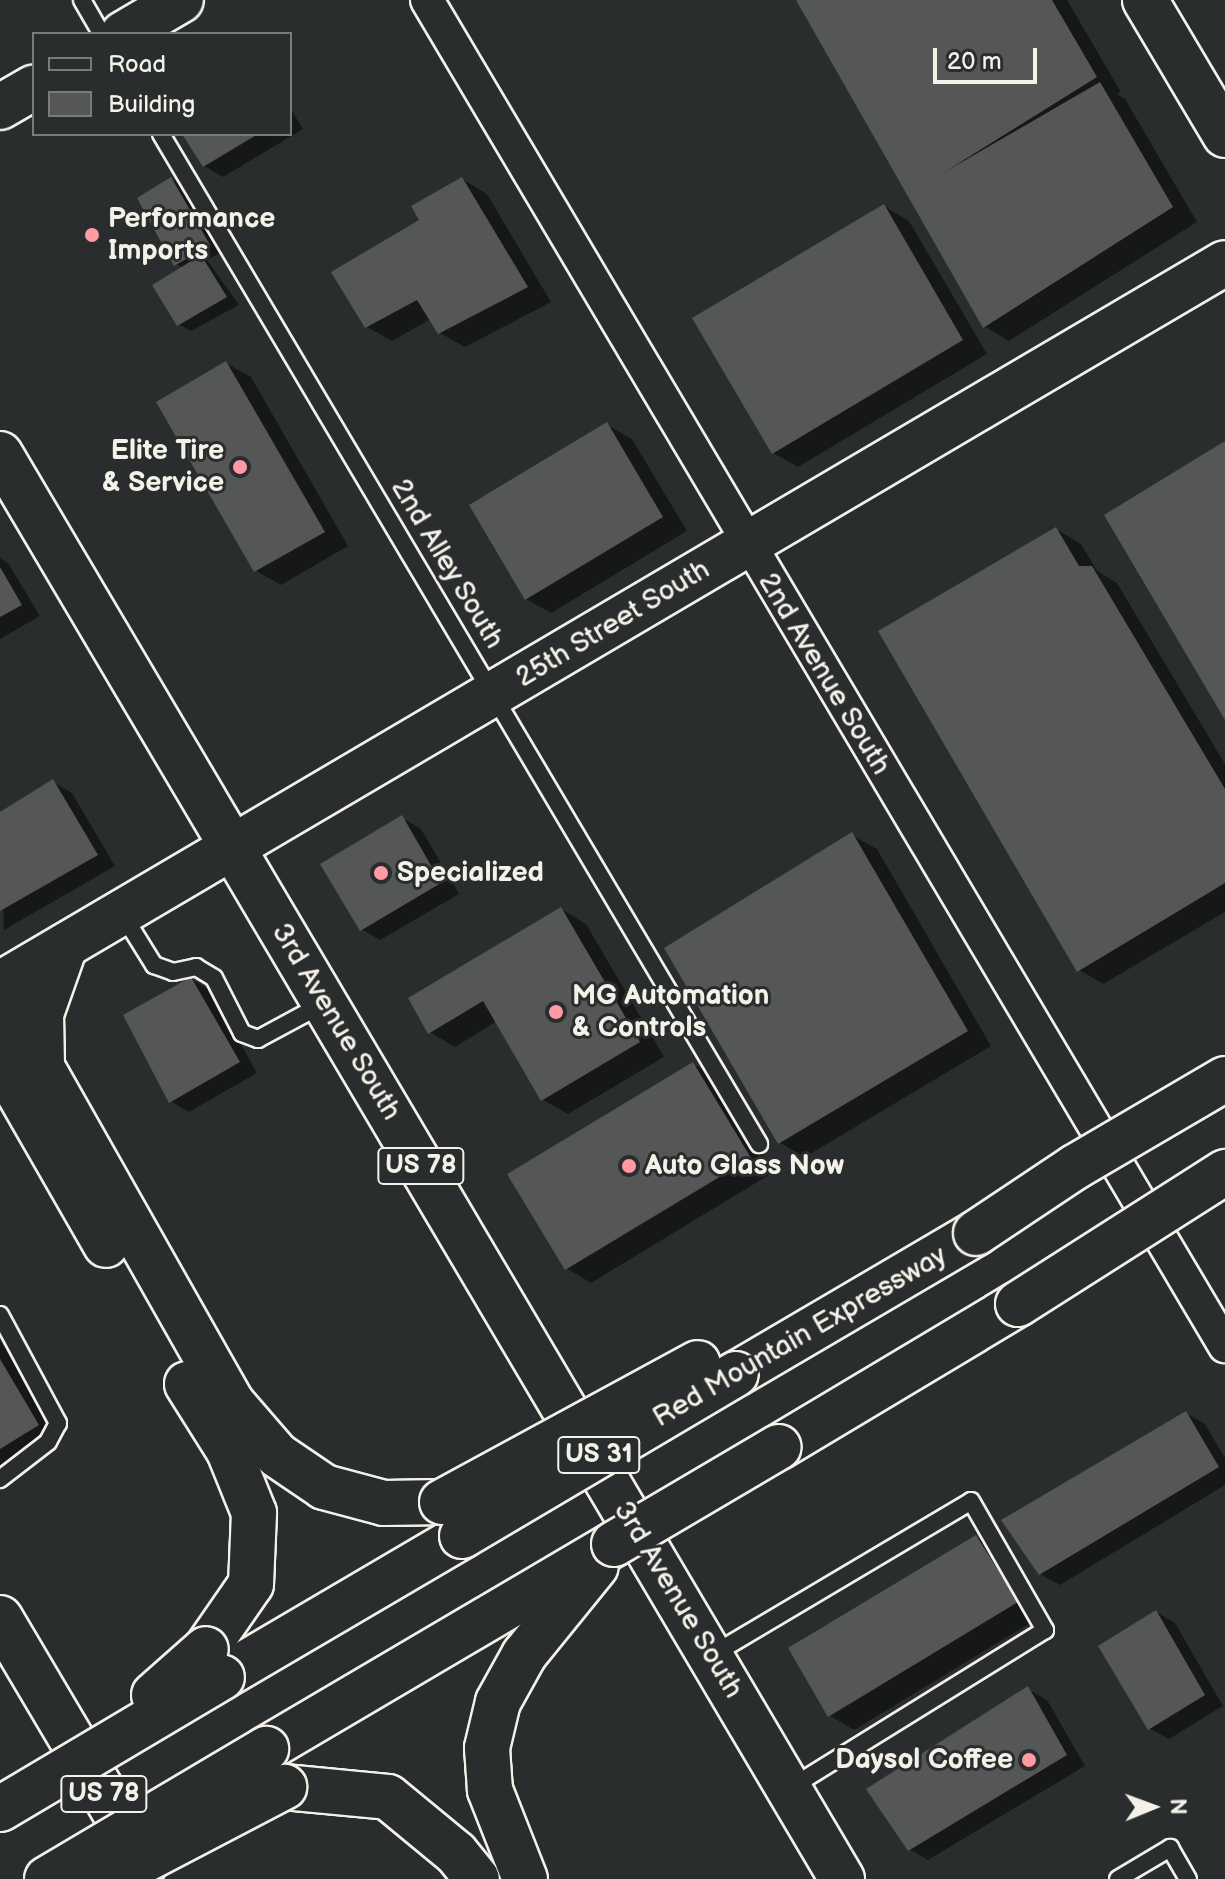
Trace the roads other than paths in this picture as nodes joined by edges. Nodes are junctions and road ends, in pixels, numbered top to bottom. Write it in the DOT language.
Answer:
graph roads {
  1 [pos="82,0"];
  2 [pos="181,0"];
  3 [pos="427,0"];
  4 [pos="1145,0"];
  5 [pos="101,32"];
  6 [pos="126,32"];
  7 [pos="32,88"];
  8 [pos="0,107"];
  9 [pos="1225,135"];
  10 [pos="162,136"];
  11 [pos="1225,263"];
  12 [pos="0,454"];
  13 [pos="746,545"];
  14 [pos="493,695"];
  15 [pos="234,848"];
  16 [pos="121,913"];
  17 [pos="65,946"];
  18 [pos="0,984"];
  19 [pos="0,993"];
  20 [pos="325,1003"];
  21 [pos="13,1072"];
  22 [pos="1225,1079"];
  23 [pos="759,1144"];
  24 [pos="1225,1172"];
  25 [pos="0,1315"];
  26 [pos="1225,1346"];
  27 [pos="0,1479"];
  28 [pos="452,1519"];
  29 [pos="614,1544"];
  30 [pos="0,1618"];
  31 [pos="711,1656"];
  32 [pos="214,1663"];
  33 [pos="275,1768"];
  34 [pos="789,1789"];
  35 [pos="0,1809"];
  36 [pos="47,1879"];
  37 [pos="108,1879"];
  38 [pos="154,1879"];
  39 [pos="477,1879"];
  40 [pos="525,1879"];
  41 [pos="842,1879"];
  42 [pos="1118,1879"];
  43 [pos="1188,1879"];
  1 -- 5 [label="lane"];
  2 -- 6 [label="main road"];
  3 -- 13 [label="street, 2nd Avenue South"];
  4 -- 9 [label="main road"];
  7 -- 8 [label="main road"];
  10 -- 14 [label="lane, 2nd Alley South"];
  11 -- 13 [label="main road, 25th Street South"];
  12 -- 15 [label="main road, 3rd Avenue South / US 78"];
  13 -- 14 [label="main road, 25th Street South"];
  13 -- 26 [label="street, 2nd Avenue South"];
  14 -- 15 [label="main road, 25th Street South"];
  14 -- 23 [label="lane, 2nd Alley South"];
  15 -- 16 [label="main road, 25th Street South"];
  15 -- 20 [label="main road, 3rd Avenue South / US 78"];
  16 -- 17 [label="main road, 25th Street South"];
  16 -- 20 [label="lane"];
  17 -- 18 [label="main road, 25th Street South"];
  17 -- 21 [label="main road"];
  19 -- 21 [label="main road"];
  20 -- 31 [label="main road, 3rd Avenue South / US 78"];
  21 -- 28 [label="main road"];
  21 -- 32 [label="main road"];
  22 -- 28 [label="main road, Red Mountain Expressway, bridge"];
  24 -- 29 [label="main road, bridge"];
  25 -- 27 [label="lane"];
  28 -- 32 [label="main road"];
  29 -- 33 [label="main road"];
  29 -- 40 [label="main road"];
  30 -- 38 [label="main road, US 78"];
  31 -- 34 [label="main road, 3rd Avenue South / US 78"];
  31 -- 34 [label="lane"];
  32 -- 35 [label="main road, bridge"];
  33 -- 36 [label="main road, bridge"];
  33 -- 37 [label="main road, bridge"];
  33 -- 39 [label="main road"];
  34 -- 41 [label="main road, 3rd Avenue South / US 78"];
  42 -- 43 [label="lane"];
}
